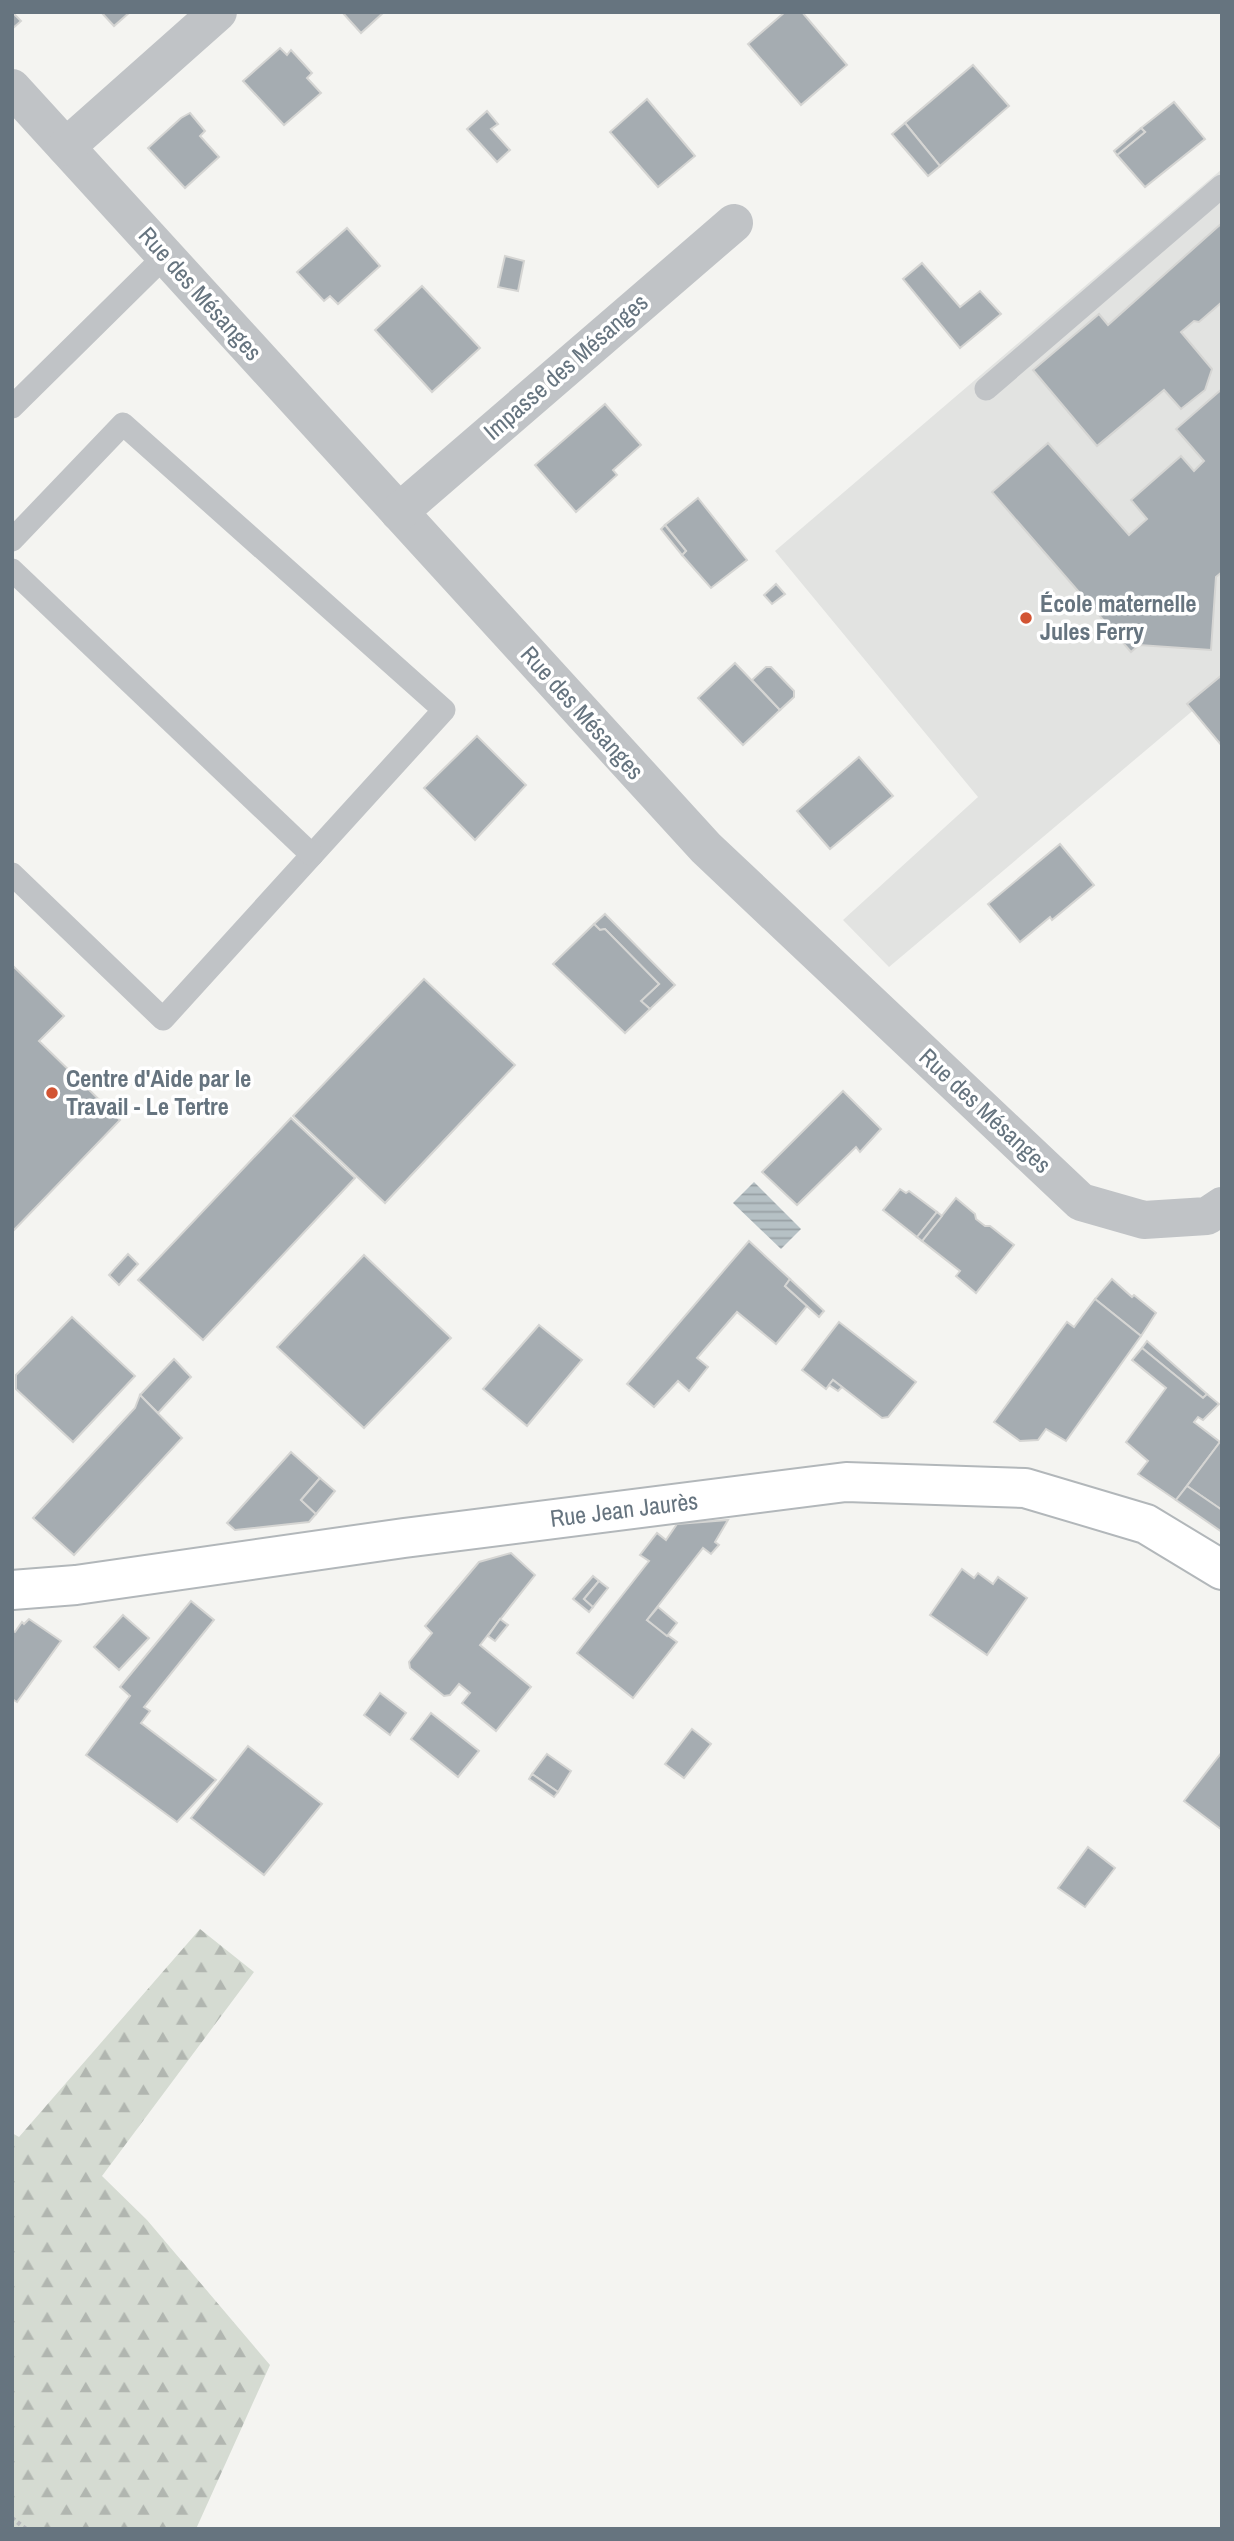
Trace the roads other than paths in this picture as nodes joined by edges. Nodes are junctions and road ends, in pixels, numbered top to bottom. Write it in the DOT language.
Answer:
graph roads {
  1 [pos="218,12"];
  2 [pos="12,88"];
  3 [pos="66,147"];
  4 [pos="1222,186"];
  5 [pos="734,223"];
  6 [pos="165,256"];
  7 [pos="986,389"];
  8 [pos="12,407"];
  9 [pos="399,512"];
  10 [pos="12,540"];
  11 [pos="12,570"];
  12 [pos="312,855"];
  13 [pos="12,874"];
  14 [pos="1222,1206"];
  15 [pos="1222,1570"];
  16 [pos="12,1590"];
  1 -- 3 [label="street"];
  2 -- 3 [label="street, Rue des Mésanges"];
  3 -- 6 [label="street, Rue des Mésanges"];
  4 -- 7 [label="lane"];
  5 -- 9 [label="street, Impasse des Mésanges"];
  6 -- 8 [label="lane"];
  6 -- 9 [label="street, Rue des Mésanges"];
  9 -- 14 [label="street, Rue des Mésanges"];
  10 -- 12 [label="lane"];
  11 -- 12 [label="lane"];
  12 -- 13 [label="lane"];
  15 -- 16 [label="street, Rue Jean Jaurès"];
}
